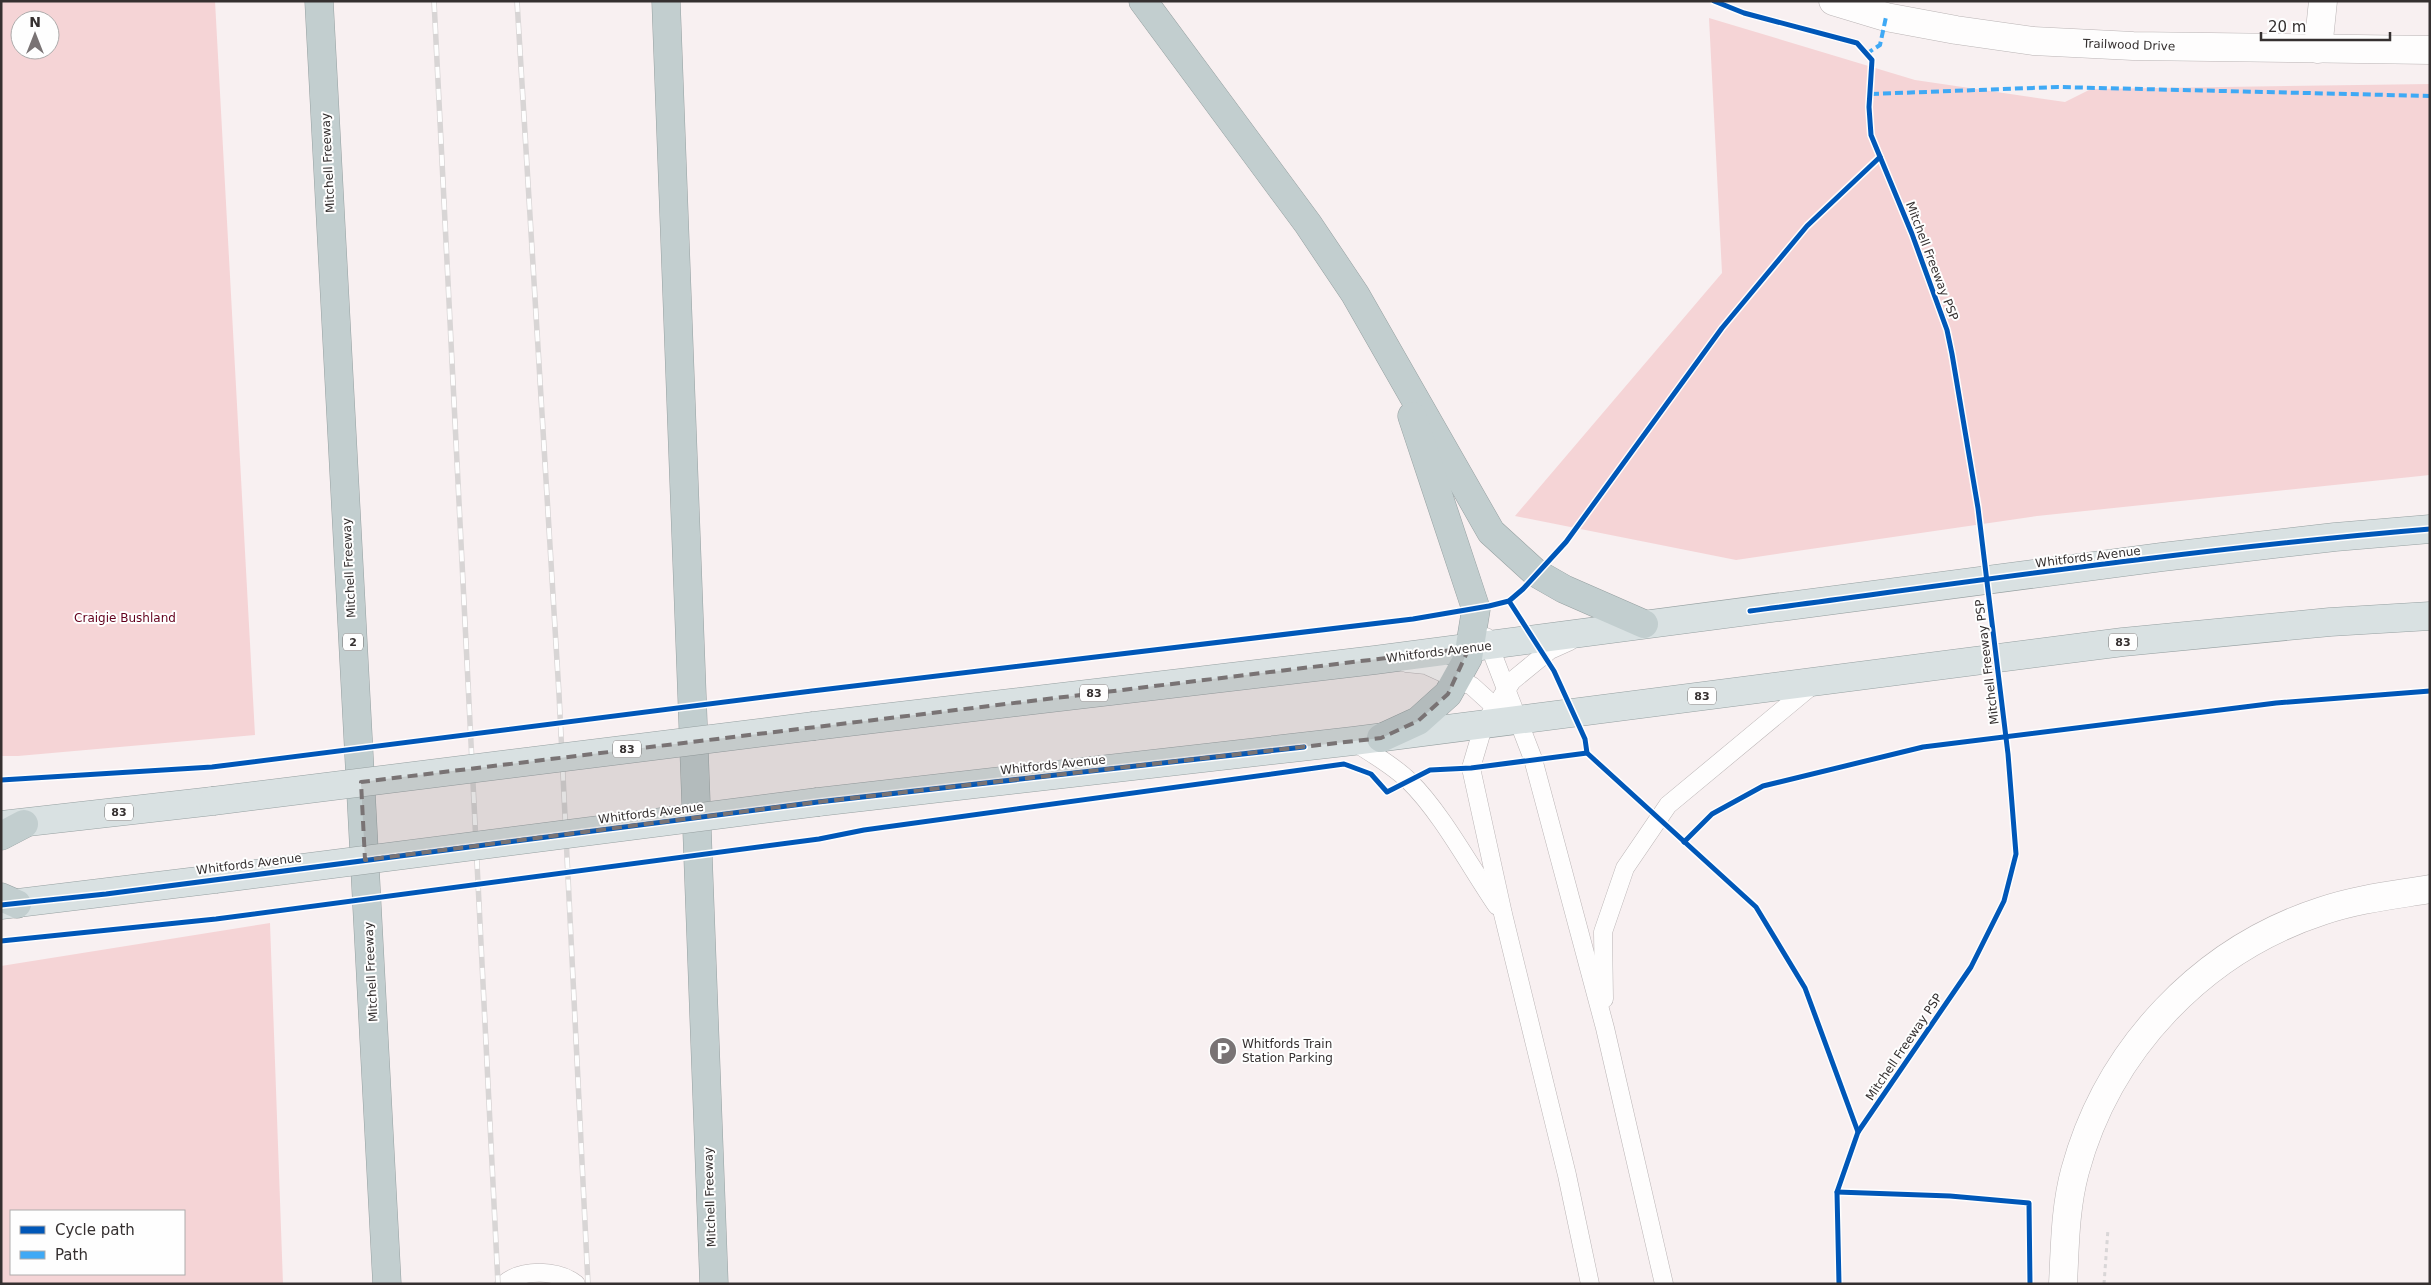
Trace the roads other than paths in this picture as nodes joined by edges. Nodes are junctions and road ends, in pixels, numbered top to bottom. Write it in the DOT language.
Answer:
graph roads {
  1 [pos="319,1"];
  2 [pos="666,1"];
  3 [pos="1143,1"];
  4 [pos="1833,1"];
  5 [pos="2323,1"];
  6 [pos="2318,49"];
  7 [pos="2430,50"];
  8 [pos="1393,360"];
  9 [pos="2430,529"];
  10 [pos="2430,616"];
  11 [pos="1644,624"];
  12 [pos="1594,631"];
  13 [pos="1479,646"];
  14 [pos="1375,660"];
  15 [pos="1456,678"];
  16 [pos="1817,681"];
  17 [pos="1507,690"];
  18 [pos="1502,718"];
  19 [pos="1381,738"];
  20 [pos="1353,741"];
  21 [pos="9,828"];
  22 [pos="2430,889"];
  23 [pos="6,902"];
  24 [pos="1502,914"];
  25 [pos="1605,1028"];
  26 [pos="387,1284"];
  27 [pos="504,1284"];
  28 [pos="576,1284"];
  29 [pos="714,1284"];
  30 [pos="1590,1284"];
  31 [pos="1664,1284"];
  32 [pos="2063,1284"];
  1 -- 26 [label="highway, Mitchell Freeway / 2"];
  2 -- 29 [label="highway, Mitchell Freeway"];
  3 -- 8 [label="highway"];
  4 -- 6 [label="street, Trailwood Drive"];
  5 -- 6 [label="street"];
  6 -- 7 [label="street, Trailwood Drive"];
  8 -- 11 [label="highway"];
  8 -- 13 [label="highway"];
  9 -- 11 [label="main road, Whitfords Avenue / 83"];
  10 -- 16 [label="main road, Whitfords Avenue / 83"];
  11 -- 12 [label="main road, Whitfords Avenue / 83"];
  12 -- 13 [label="main road, Whitfords Avenue / 83"];
  12 -- 17 [label="lane"];
  13 -- 14 [label="main road, Whitfords Avenue / 83"];
  13 -- 15 [label="highway"];
  13 -- 17 [label="lane"];
  14 -- 15 [label="lane"];
  14 -- 21 [label="main road, Whitfords Avenue / 83, bridge"];
  15 -- 18 [label="lane"];
  15 -- 19 [label="highway"];
  16 -- 18 [label="main road, Whitfords Avenue / 83"];
  16 -- 25 [label="lane"];
  17 -- 18 [label="lane"];
  17 -- 18 [label="lane"];
  18 -- 19 [label="main road, Whitfords Avenue / 83"];
  18 -- 24 [label="lane"];
  18 -- 25 [label="lane"];
  19 -- 20 [label="main road, Whitfords Avenue / 83"];
  20 -- 23 [label="main road, Whitfords Avenue / 83, bridge"];
  20 -- 24 [label="lane"];
  22 -- 32 [label="street"];
  24 -- 30 [label="lane"];
  25 -- 31 [label="lane"];
  27 -- 28 [label="lane"];
}
